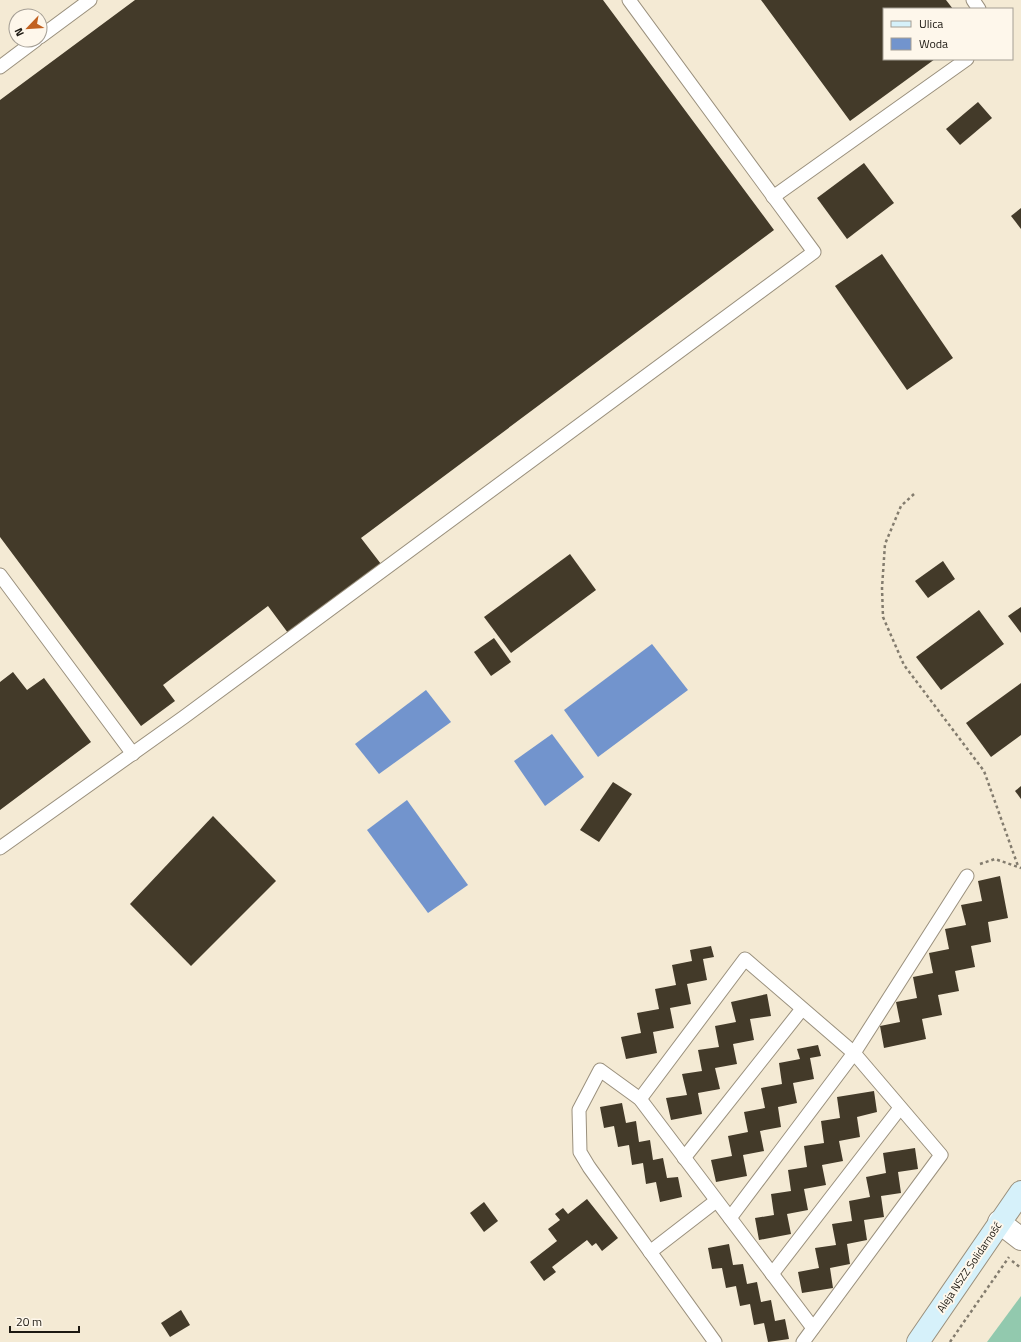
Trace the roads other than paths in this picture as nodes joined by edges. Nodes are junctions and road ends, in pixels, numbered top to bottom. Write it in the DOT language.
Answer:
graph roads {
  1 [pos="90,0"];
  2 [pos="629,0"];
  3 [pos="973,0"];
  4 [pos="979,8"];
  5 [pos="48,31"];
  6 [pos="25,48"];
  7 [pos="966,60"];
  8 [pos="0,67"];
  9 [pos="773,197"];
  10 [pos="0,575"];
  11 [pos="133,754"];
  12 [pos="0,848"];
  13 [pos="967,876"];
  14 [pos="802,1009"];
  15 [pos="854,1053"];
  16 [pos="640,1099"];
  17 [pos="900,1108"];
  18 [pos="684,1158"];
  19 [pos="1021,1192"];
  20 [pos="716,1201"];
  21 [pos="730,1218"];
  22 [pos="1000,1222"];
  23 [pos="1021,1239"];
  24 [pos="650,1252"];
  25 [pos="772,1274"];
  26 [pos="813,1328"];
  27 [pos="715,1342"];
  28 [pos="803,1342"];
  29 [pos="918,1342"];
  1 -- 5 [label="lane"];
  2 -- 9 [label="lane"];
  3 -- 4 [label="lane"];
  6 -- 8 [label="lane"];
  7 -- 9 [label="lane"];
  9 -- 11 [label="lane"];
  10 -- 11 [label="lane"];
  11 -- 12 [label="lane"];
  13 -- 15 [label="lane"];
  14 -- 15 [label="lane"];
  14 -- 16 [label="lane"];
  14 -- 18 [label="lane"];
  15 -- 17 [label="lane"];
  15 -- 21 [label="lane"];
  16 -- 18 [label="lane"];
  16 -- 24 [label="lane"];
  17 -- 25 [label="lane"];
  17 -- 26 [label="lane"];
  18 -- 20 [label="lane"];
  19 -- 22 [label="street, Aleja NSZZ Solidarność"];
  20 -- 21 [label="lane"];
  20 -- 24 [label="lane"];
  21 -- 25 [label="lane"];
  22 -- 23 [label="street"];
  22 -- 29 [label="street, Aleja NSZZ Solidarność"];
  24 -- 27 [label="lane"];
  25 -- 26 [label="lane"];
  26 -- 28 [label="lane"];
}
